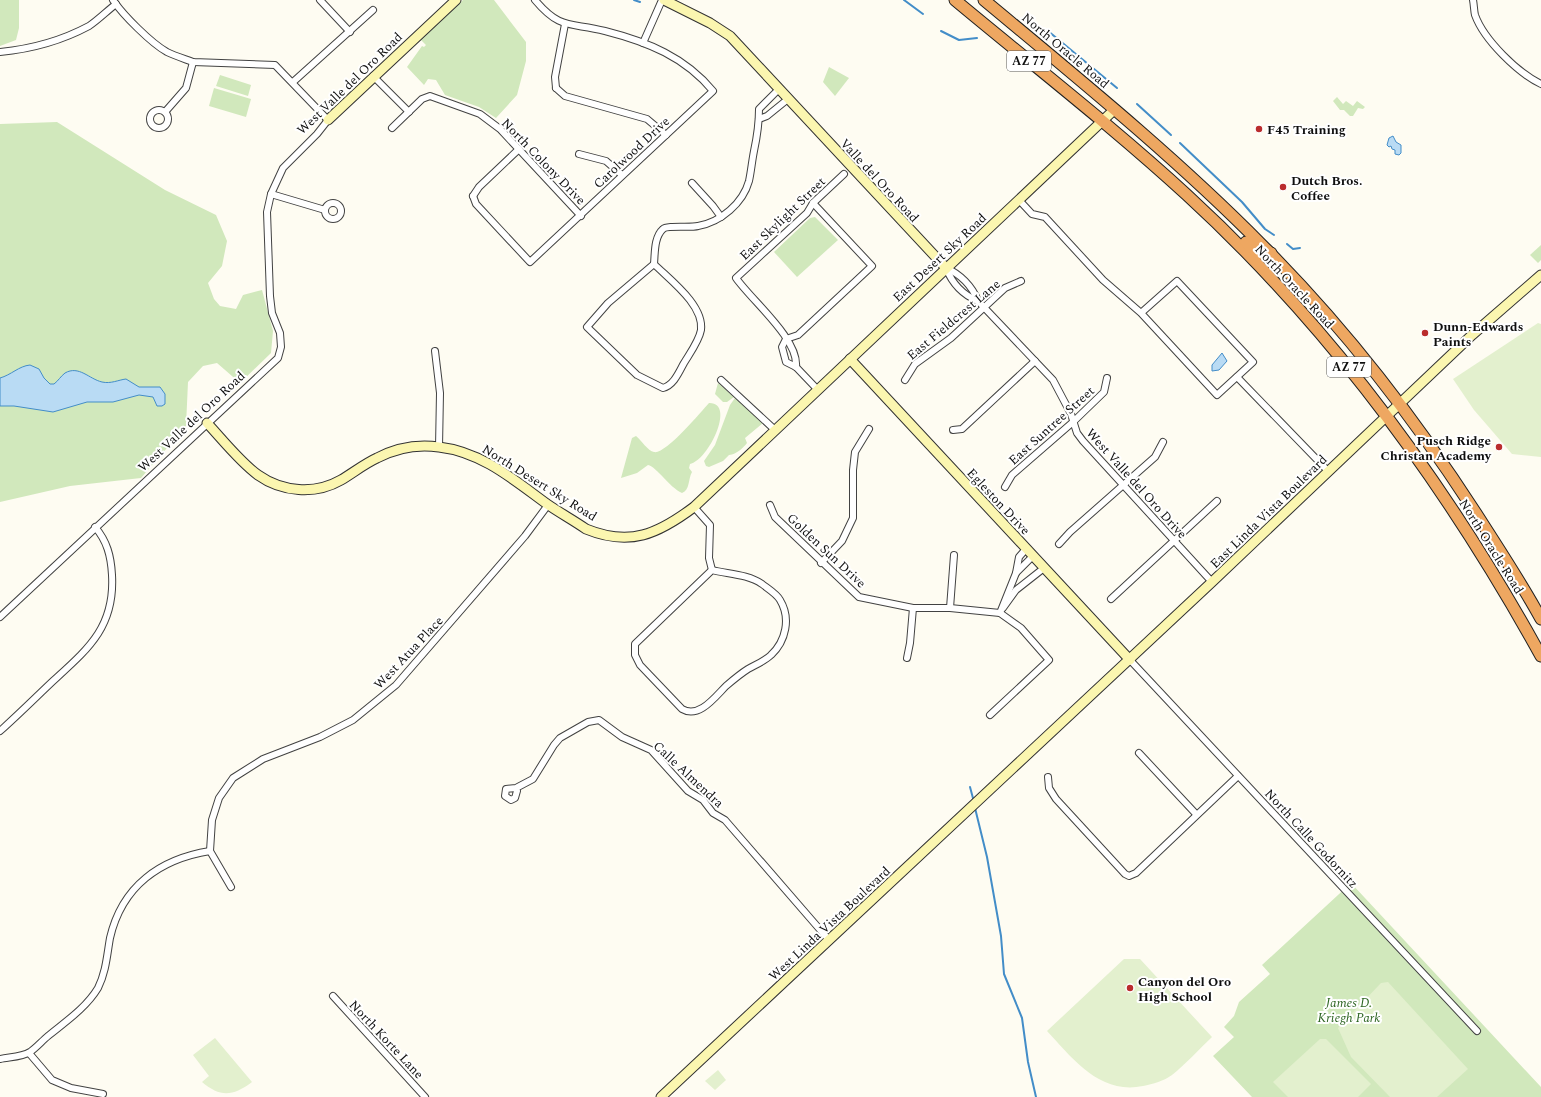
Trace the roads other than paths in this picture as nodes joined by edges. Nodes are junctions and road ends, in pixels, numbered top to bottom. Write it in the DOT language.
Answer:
graph roads {
  1 [pos="320,0"];
  2 [pos="456,0"];
  3 [pos="535,0"];
  4 [pos="663,0"];
  5 [pos="955,0"];
  6 [pos="984,0"];
  7 [pos="1473,0"];
  8 [pos="114,2"];
  9 [pos="373,10"];
  10 [pos="565,24"];
  11 [pos="350,32"];
  12 [pos="644,43"];
  13 [pos="0,52"];
  14 [pos="193,62"];
  15 [pos="374,76"];
  16 [pos="293,82"];
  17 [pos="1541,84"];
  18 [pos="779,89"];
  19 [pos="788,99"];
  20 [pos="1115,109"];
  21 [pos="165,112"];
  22 [pos="409,112"];
  23 [pos="759,119"];
  24 [pos="328,120"];
  25 [pos="1103,122"];
  26 [pos="392,128"];
  27 [pos="666,135"];
  28 [pos="519,149"];
  29 [pos="579,154"];
  30 [pos="844,174"];
  31 [pos="622,176"];
  32 [pos="692,183"];
  33 [pos="272,194"];
  34 [pos="1019,200"];
  35 [pos="813,203"];
  36 [pos="325,210"];
  37 [pos="581,216"];
  38 [pos="1208,216"];
  39 [pos="721,217"];
  40 [pos="1271,253"];
  41 [pos="654,264"];
  42 [pos="946,268"];
  43 [pos="1540,276"];
  44 [pos="1021,281"];
  45 [pos="984,308"];
  46 [pos="1142,313"];
  47 [pos="786,339"];
  48 [pos="435,351"];
  49 [pos="850,359"];
  50 [pos="1035,361"];
  51 [pos="796,367"];
  52 [pos="1237,377"];
  53 [pos="1107,378"];
  54 [pos="721,380"];
  55 [pos="905,380"];
  56 [pos="817,389"];
  57 [pos="1400,404"];
  58 [pos="1387,416"];
  59 [pos="1073,422"];
  60 [pos="207,423"];
  61 [pos="778,427"];
  62 [pos="869,430"];
  63 [pos="953,430"];
  64 [pos="1163,442"];
  65 [pos="439,447"];
  66 [pos="1328,471"];
  67 [pos="1124,485"];
  68 [pos="1005,487"];
  69 [pos="1217,501"];
  70 [pos="548,504"];
  71 [pos="770,505"];
  72 [pos="694,507"];
  73 [pos="95,527"];
  74 [pos="1174,542"];
  75 [pos="1059,544"];
  76 [pos="1029,553"];
  77 [pos="954,555"];
  78 [pos="821,562"];
  79 [pos="1044,568"];
  80 [pos="712,570"];
  81 [pos="1016,572"];
  82 [pos="1030,579"];
  83 [pos="1212,582"];
  84 [pos="1111,599"];
  85 [pos="913,608"];
  86 [pos="950,608"];
  87 [pos="1000,613"];
  88 [pos="0,617"];
  89 [pos="1541,619"];
  90 [pos="1541,656"];
  91 [pos="907,658"];
  92 [pos="1130,660"];
  93 [pos="990,715"];
  94 [pos="0,731"];
  95 [pos="1139,753"];
  96 [pos="1014,767"];
  97 [pos="1238,776"];
  98 [pos="1048,777"];
  99 [pos="516,788"];
  100 [pos="1196,814"];
  101 [pos="210,851"];
  102 [pos="231,887"];
  103 [pos="829,940"];
  104 [pos="333,996"];
  105 [pos="1477,1031"];
  106 [pos="29,1053"];
  107 [pos="0,1059"];
  108 [pos="103,1094"];
  109 [pos="426,1097"];
  110 [pos="662,1097"];
  1 -- 11 [label="street"];
  2 -- 15 [label="street, West Valle del Oro Road"];
  3 -- 10 [label="street"];
  4 -- 12 [label="street"];
  4 -- 18 [label="street"];
  5 -- 25 [label="highway, North Oracle Road / AZ 77"];
  6 -- 20 [label="highway, North Oracle Road / AZ 77"];
  7 -- 17 [label="street"];
  8 -- 13 [label="street"];
  8 -- 14 [label="street"];
  9 -- 11 [label="street"];
  10 -- 12 [label="street"];
  10 -- 27 [label="street"];
  11 -- 16 [label="street"];
  12 -- 27 [label="street, Carolwood Drive"];
  14 -- 16 [label="street"];
  14 -- 21 [label="street"];
  15 -- 22 [label="street"];
  15 -- 24 [label="street, West Valle del Oro Road"];
  16 -- 24 [label="street"];
  18 -- 19 [label="street"];
  18 -- 23 [label="street"];
  19 -- 23 [label="street"];
  19 -- 42 [label="street, Valle del Oro Road"];
  20 -- 25 [label="street, East Desert Sky Road"];
  20 -- 40 [label="highway, North Oracle Road / AZ 77"];
  22 -- 26 [label="street, North Colony Drive"];
  22 -- 28 [label="street, North Colony Drive"];
  23 -- 39 [label="street"];
  24 -- 33 [label="street, West Valle del Oro Road"];
  25 -- 34 [label="street, East Desert Sky Road"];
  25 -- 38 [label="highway, North Oracle Road / AZ 77"];
  27 -- 31 [label="street, Carolwood Drive"];
  28 -- 37 [label="street, North Colony Drive"];
  28 -- 37 [label="street, Carolwood Drive"];
  29 -- 31 [label="street"];
  30 -- 35 [label="street, East Skylight Street"];
  31 -- 37 [label="street, Carolwood Drive"];
  32 -- 39 [label="street"];
  33 -- 36 [label="street"];
  33 -- 60 [label="street, West Valle del Oro Road"];
  34 -- 42 [label="street, East Desert Sky Road"];
  34 -- 46 [label="street"];
  35 -- 47 [label="street, East Skylight Street"];
  35 -- 47 [label="street"];
  38 -- 40 [label="highway"];
  38 -- 58 [label="highway, North Oracle Road / AZ 77"];
  39 -- 41 [label="street"];
  40 -- 57 [label="highway, North Oracle Road / AZ 77"];
  41 -- 41 [label="street"];
  42 -- 45 [label="street, West Valle del Oro Drive"];
  42 -- 49 [label="street, East Desert Sky Road"];
  43 -- 57 [label="street, East Linda Vista Boulevard"];
  44 -- 45 [label="street, East Fieldcrest Lane"];
  45 -- 50 [label="street, West Valle del Oro Drive"];
  45 -- 55 [label="street, East Fieldcrest Lane"];
  46 -- 52 [label="street"];
  46 -- 52 [label="street"];
  47 -- 51 [label="street"];
  47 -- 51 [label="street"];
  48 -- 65 [label="street"];
  49 -- 56 [label="street, East Desert Sky Road"];
  49 -- 76 [label="street, Egleston Drive"];
  50 -- 59 [label="street, West Valle del Oro Drive"];
  50 -- 63 [label="street"];
  51 -- 56 [label="street"];
  52 -- 66 [label="street"];
  53 -- 59 [label="street, East Suntree Street"];
  54 -- 61 [label="street"];
  56 -- 61 [label="street, East Desert Sky Road"];
  57 -- 58 [label="street, East Linda Vista Boulevard"];
  57 -- 89 [label="highway, North Oracle Road / AZ 77"];
  58 -- 66 [label="street, East Linda Vista Boulevard"];
  58 -- 90 [label="highway, North Oracle Road / AZ 77"];
  59 -- 67 [label="street, West Valle del Oro Drive"];
  59 -- 68 [label="street, East Suntree Street"];
  60 -- 65 [label="street, North Desert Sky Road"];
  60 -- 73 [label="street, West Valle del Oro Road"];
  61 -- 72 [label="street, North Desert Sky Road"];
  62 -- 78 [label="street"];
  64 -- 67 [label="street"];
  65 -- 70 [label="street, North Desert Sky Road"];
  66 -- 83 [label="street, East Linda Vista Boulevard"];
  67 -- 74 [label="street, West Valle del Oro Drive"];
  67 -- 75 [label="street"];
  69 -- 74 [label="street"];
  70 -- 72 [label="street, North Desert Sky Road"];
  70 -- 101 [label="street, West Atua Place"];
  71 -- 78 [label="street, Golden Sun Drive"];
  72 -- 80 [label="street"];
  73 -- 88 [label="street, West Valle del Oro Road"];
  73 -- 94 [label="street"];
  74 -- 83 [label="street, West Valle del Oro Drive"];
  74 -- 84 [label="street"];
  76 -- 79 [label="street, Egleston Drive"];
  76 -- 81 [label="street"];
  76 -- 81 [label="street"];
  77 -- 86 [label="street"];
  78 -- 85 [label="street, Golden Sun Drive"];
  79 -- 82 [label="street"];
  79 -- 92 [label="street, Egleston Drive"];
  80 -- 80 [label="street"];
  81 -- 82 [label="street"];
  81 -- 87 [label="street"];
  82 -- 87 [label="street"];
  83 -- 92 [label="street, East Linda Vista Boulevard"];
  85 -- 86 [label="street, Golden Sun Drive"];
  85 -- 91 [label="street"];
  86 -- 87 [label="street, Golden Sun Drive"];
  87 -- 93 [label="street, Golden Sun Drive"];
  92 -- 96 [label="street, East Linda Vista Boulevard"];
  92 -- 97 [label="street, North Calle Godornitz"];
  95 -- 100 [label="street"];
  96 -- 103 [label="street, West Linda Vista Boulevard"];
  97 -- 100 [label="street"];
  97 -- 105 [label="street, North Calle Godornitz"];
  98 -- 100 [label="street"];
  99 -- 103 [label="street, Calle Almendra"];
  101 -- 102 [label="street"];
  101 -- 106 [label="street"];
  103 -- 110 [label="street, West Linda Vista Boulevard"];
  104 -- 109 [label="street, North Korte Lane"];
  106 -- 107 [label="street"];
  106 -- 108 [label="street"];
}
